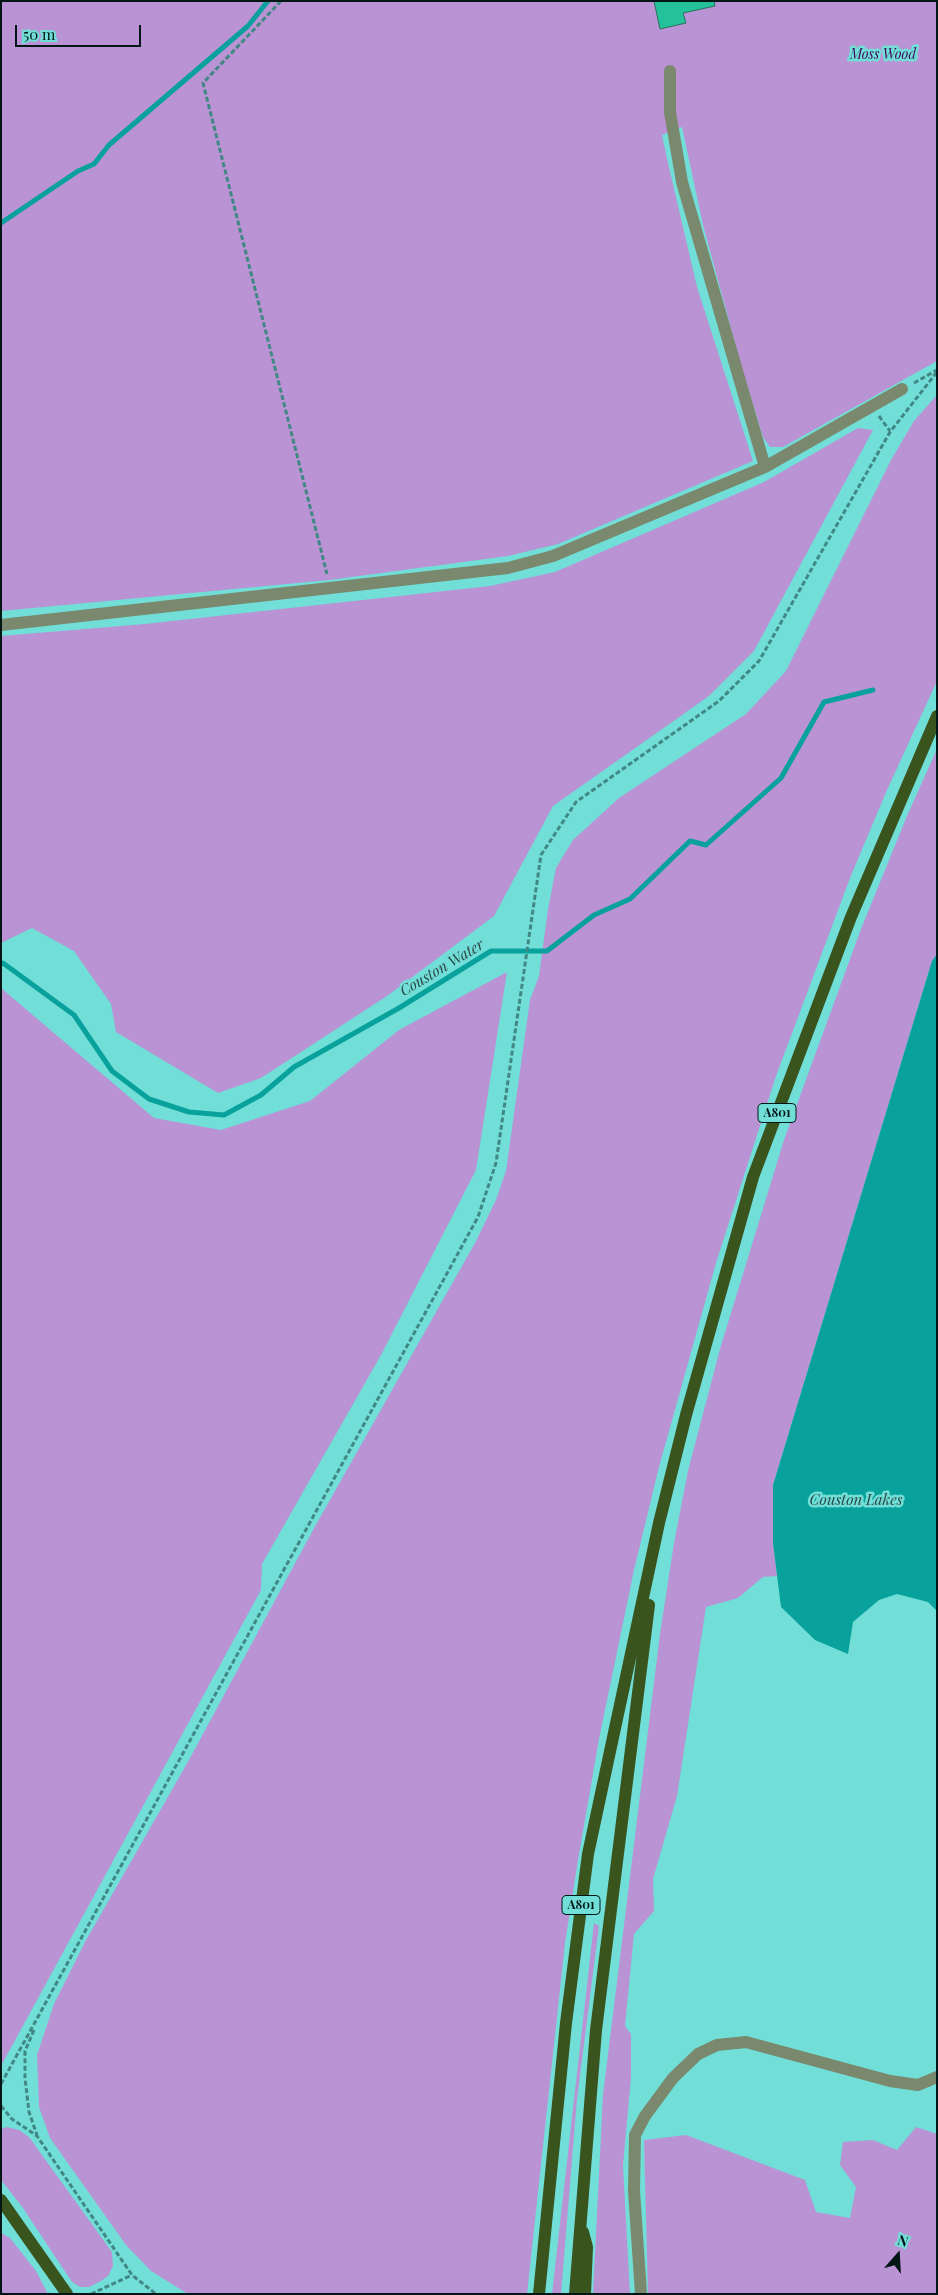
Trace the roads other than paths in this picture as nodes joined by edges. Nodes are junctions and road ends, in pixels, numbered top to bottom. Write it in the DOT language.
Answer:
graph roads {
  1 [pos="670,72"];
  2 [pos="902,389"];
  3 [pos="765,466"];
  4 [pos="1,625"];
  5 [pos="937,716"];
  6 [pos="659,1523"];
  7 [pos="937,2077"];
  8 [pos="1,2200"];
  9 [pos="1,2215"];
  10 [pos="18,2223"];
  11 [pos="580,2225"];
  12 [pos="67,2294"];
  13 [pos="539,2294"];
  14 [pos="575,2294"];
  15 [pos="585,2294"];
  16 [pos="641,2294"];
  1 -- 3 [label="street"];
  2 -- 3 [label="street"];
  3 -- 4 [label="street"];
  5 -- 6 [label="main road, A801"];
  6 -- 11 [label="main road, A801"];
  6 -- 13 [label="main road, A801"];
  7 -- 16 [label="street"];
  8 -- 10 [label="main road"];
  9 -- 10 [label="main road"];
  10 -- 12 [label="main road"];
  11 -- 14 [label="main road, A801"];
  11 -- 15 [label="main road"];
}
